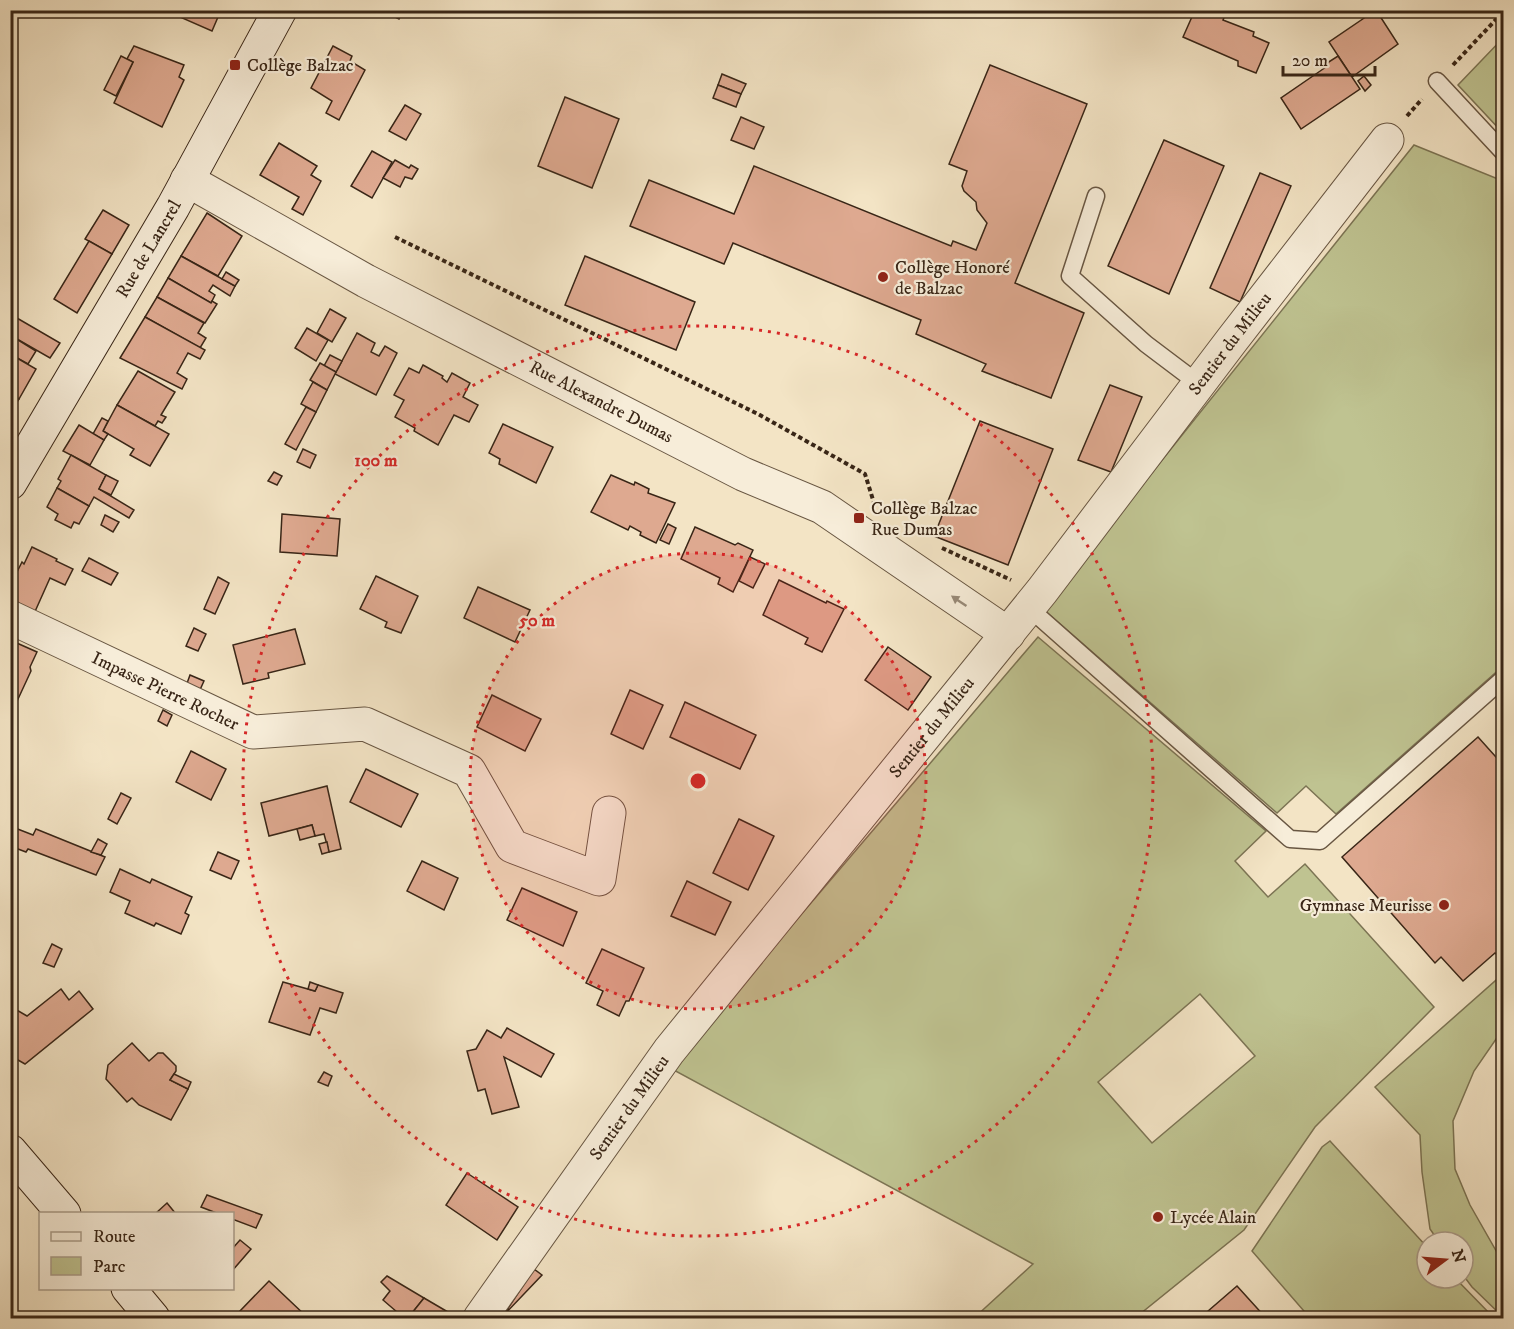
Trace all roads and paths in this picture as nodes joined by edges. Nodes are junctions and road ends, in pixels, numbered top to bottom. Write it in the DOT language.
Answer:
graph roads {
  1 [pos="280,10"];
  2 [pos="1437,81"];
  3 [pos="1387,140"];
  4 [pos="1503,153"];
  5 [pos="187,180"];
  6 [pos="1096,196"];
  7 [pos="395,237"];
  8 [pos="1199,384"];
  9 [pos="10,483"];
  10 [pos="875,507"];
  11 [pos="940,546"];
  12 [pos="1029,608"];
  13 [pos="10,616"];
  14 [pos="1008,634"];
  15 [pos="1503,678"];
  16 [pos="609,813"];
  17 [pos="10,1150"];
  18 [pos="62,1212"];
  19 [pos="130,1290"];
  20 [pos="153,1318"];
  21 [pos="480,1318"];
  1 -- 5 [label="street, Rue de Lancrel"];
  2 -- 4 [label="lane"];
  3 -- 8 [label="street, Sentier du Milieu"];
  5 -- 9 [label="street, Rue de Lancrel"];
  14 -- 5 [label="street, Rue Alexandre Dumas, one-way"];
  6 -- 8 [label="lane"];
  7 -- 10 [label="path"];
  8 -- 12 [label="street, Sentier du Milieu"];
  11 -- 12 [label="path"];
  12 -- 14 [label="street, Sentier du Milieu"];
  12 -- 15 [label="lane"];
  13 -- 16 [label="street, Impasse Pierre Rocher"];
  14 -- 21 [label="street, Sentier du Milieu"];
  17 -- 18 [label="street"];
  19 -- 20 [label="street"];
}
